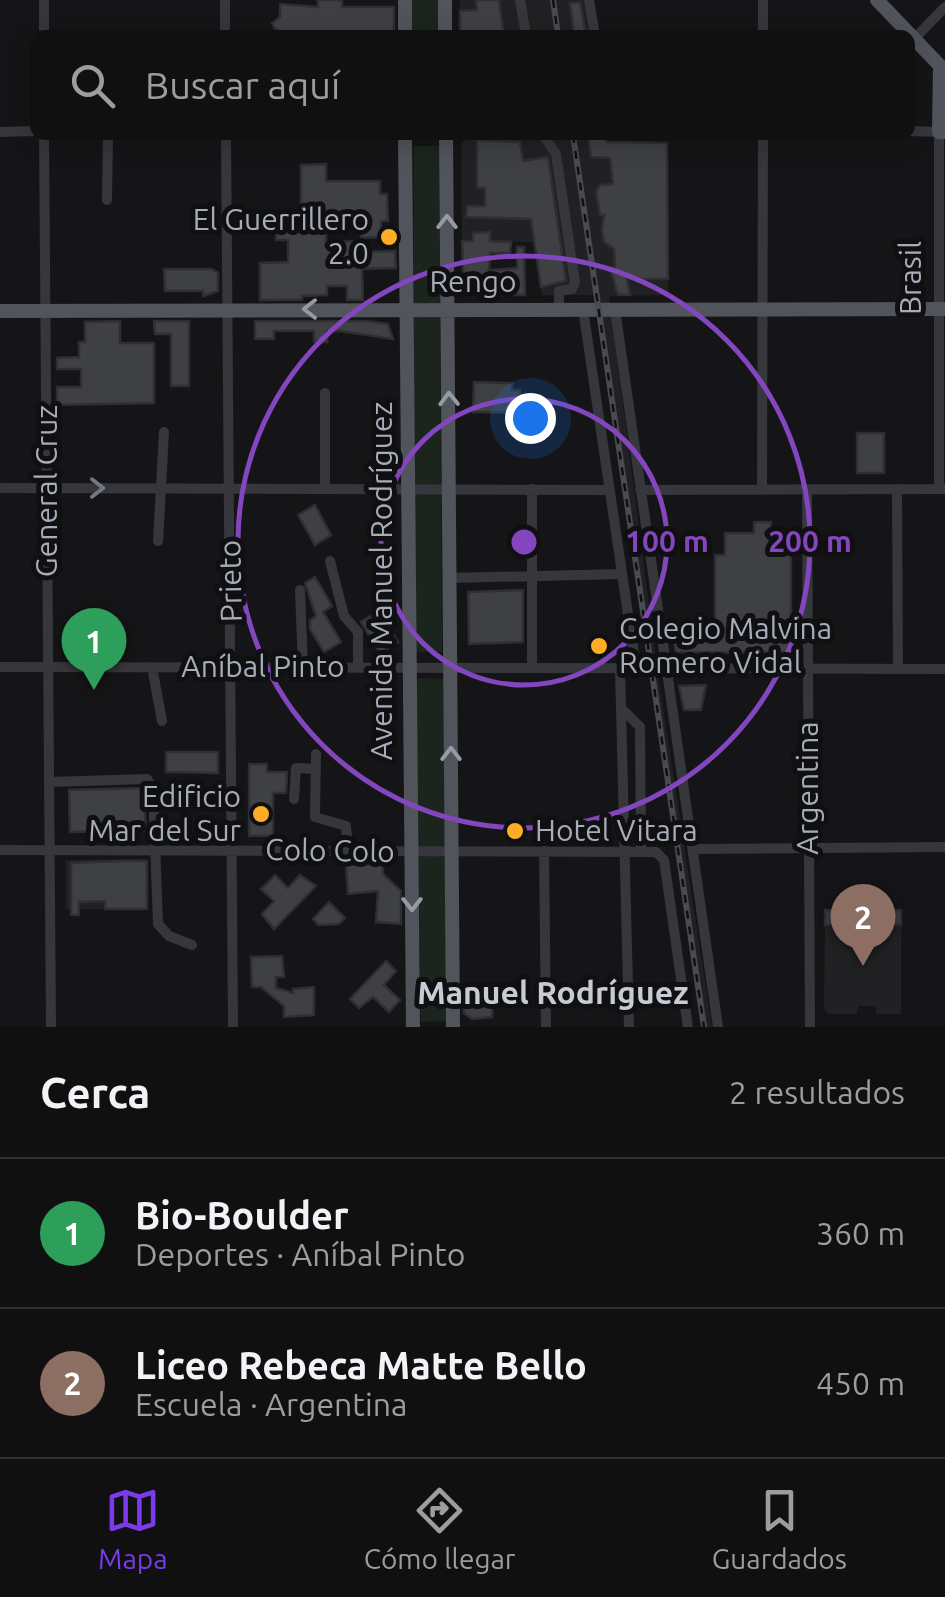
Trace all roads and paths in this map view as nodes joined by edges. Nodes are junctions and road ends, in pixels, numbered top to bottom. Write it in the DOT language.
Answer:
graph roads {
  1 [pos="44,0"];
  2 [pos="224,0"];
  3 [pos="405,0"];
  4 [pos="445,0"];
  5 [pos="520,0"];
  6 [pos="589,0"];
  7 [pos="763,0"];
  8 [pos="877,0"];
  9 [pos="945,8"];
  10 [pos="44,30"];
  11 [pos="225,30"];
  12 [pos="405,30"];
  13 [pos="445,30"];
  14 [pos="525,30"];
  15 [pos="593,30"];
  16 [pos="763,30"];
  17 [pos="905,30"];
  18 [pos="915,38"];
  19 [pos="915,40"];
  20 [pos="943,69"];
  21 [pos="915,131"];
  22 [pos="0,132"];
  23 [pos="30,132"];
  24 [pos="942,132"];
  25 [pos="44,140"];
  26 [pos="108,140"];
  27 [pos="226,140"];
  28 [pos="406,140"];
  29 [pos="446,140"];
  30 [pos="546,140"];
  31 [pos="762,140"];
  32 [pos="107,200"];
  33 [pos="407,309"];
  34 [pos="448,309"];
  35 [pos="559,309"];
  36 [pos="584,309"];
  37 [pos="615,309"];
  38 [pos="762,309"];
  39 [pos="942,309"];
  40 [pos="46,310"];
  41 [pos="228,310"];
  42 [pos="0,311"];
  43 [pos="326,394"];
  44 [pos="164,432"];
  45 [pos="0,488"];
  46 [pos="47,488"];
  47 [pos="160,489"];
  48 [pos="230,489"];
  49 [pos="325,489"];
  50 [pos="409,489"];
  51 [pos="532,489"];
  52 [pos="942,489"];
  53 [pos="450,490"];
  54 [pos="610,490"];
  55 [pos="640,490"];
  56 [pos="762,490"];
  57 [pos="807,490"];
  58 [pos="897,490"];
  59 [pos="158,541"];
  60 [pos="330,561"];
  61 [pos="622,574"];
  62 [pos="532,577"];
  63 [pos="450,578"];
  64 [pos="300,590"];
  65 [pos="302,666"];
  66 [pos="358,666"];
  67 [pos="410,666"];
  68 [pos="450,666"];
  69 [pos="0,667"];
  70 [pos="48,667"];
  71 [pos="152,667"];
  72 [pos="232,667"];
  73 [pos="532,667"];
  74 [pos="620,668"];
  75 [pos="636,668"];
  76 [pos="666,668"];
  77 [pos="898,668"];
  78 [pos="945,668"];
  79 [pos="807,669"];
  80 [pos="620,707"];
  81 [pos="162,721"];
  82 [pos="316,754"];
  83 [pos="316,768"];
  84 [pos="49,782"];
  85 [pos="294,799"];
  86 [pos="808,848"];
  87 [pos="945,848"];
  88 [pos="50,849"];
  89 [pos="154,849"];
  90 [pos="693,849"];
  91 [pos="0,850"];
  92 [pos="232,850"];
  93 [pos="348,851"];
  94 [pos="640,851"];
  95 [pos="412,852"];
  96 [pos="451,852"];
  97 [pos="544,852"];
  98 [pos="625,852"];
  99 [pos="192,945"];
  100 [pos="51,1027"];
  101 [pos="233,1027"];
  102 [pos="413,1027"];
  103 [pos="454,1027"];
  104 [pos="546,1027"];
  105 [pos="629,1027"];
  106 [pos="688,1027"];
  107 [pos="718,1027"];
  108 [pos="810,1027"];
  1 -- 10 [label="street"];
  2 -- 11 [label="street"];
  3 -- 12 [label="main road"];
  4 -- 13 [label="main road"];
  5 -- 14 [label="street"];
  6 -- 15 [label="street"];
  7 -- 16 [label="street"];
  8 -- 17 [label="main road"];
  9 -- 18 [label="street"];
  19 -- 20 [label="main road"];
  20 -- 24 [label="main road, Brasil"];
  21 -- 24 [label="street"];
  22 -- 23 [label="street"];
  24 -- 39 [label="street, Brasil"];
  25 -- 40 [label="street, General Cruz"];
  26 -- 32 [label="street"];
  27 -- 41 [label="street, Prieto"];
  28 -- 33 [label="main road, Avenida Manuel Rodríguez"];
  34 -- 29 [label="main road, one-way"];
  30 -- 35 [label="street"];
  31 -- 38 [label="street"];
  33 -- 34 [label="main road, Rengo"];
  33 -- 41 [label="main road, Rengo, one-way"];
  33 -- 50 [label="main road, Avenida Manuel Rodríguez"];
  34 -- 35 [label="main road, Rengo"];
  53 -- 34 [label="main road, one-way"];
  35 -- 36 [label="main road, Rengo"];
  36 -- 37 [label="main road, Rengo"];
  36 -- 54 [label="street"];
  37 -- 38 [label="main road, Rengo"];
  37 -- 55 [label="street"];
  38 -- 39 [label="main road, Rengo"];
  38 -- 56 [label="street"];
  39 -- 52 [label="street, Brasil"];
  40 -- 41 [label="main road, Rengo"];
  40 -- 42 [label="main road, Rengo"];
  40 -- 46 [label="street, General Cruz"];
  41 -- 48 [label="street, Prieto"];
  43 -- 49 [label="street"];
  44 -- 47 [label="street"];
  45 -- 46 [label="street"];
  46 -- 47 [label="street, one-way"];
  46 -- 70 [label="street, General Cruz"];
  47 -- 48 [label="street"];
  47 -- 59 [label="street"];
  48 -- 49 [label="street"];
  48 -- 72 [label="street, Prieto"];
  49 -- 50 [label="street"];
  50 -- 53 [label="street"];
  50 -- 67 [label="main road, Avenida Manuel Rodríguez"];
  51 -- 53 [label="street"];
  51 -- 54 [label="street"];
  51 -- 62 [label="street"];
  52 -- 58 [label="street"];
  53 -- 63 [label="main road"];
  54 -- 61 [label="street"];
  55 -- 56 [label="street"];
  55 -- 76 [label="street"];
  56 -- 57 [label="street"];
  57 -- 58 [label="street"];
  57 -- 79 [label="street, Argentina"];
  58 -- 77 [label="street"];
  60 -- 66 [label="street"];
  61 -- 62 [label="street"];
  61 -- 75 [label="street"];
  62 -- 63 [label="street"];
  62 -- 73 [label="street"];
  63 -- 68 [label="main road"];
  64 -- 65 [label="street"];
  65 -- 66 [label="street, Aníbal Pinto"];
  65 -- 72 [label="street, Aníbal Pinto"];
  66 -- 67 [label="street, Aníbal Pinto"];
  67 -- 68 [label="street, Aníbal Pinto"];
  67 -- 95 [label="main road, Avenida Manuel Rodríguez"];
  68 -- 73 [label="street, Aníbal Pinto"];
  96 -- 68 [label="main road, one-way"];
  69 -- 70 [label="street, Aníbal Pinto"];
  70 -- 71 [label="street, Aníbal Pinto"];
  70 -- 84 [label="street, General Cruz"];
  71 -- 72 [label="street, Aníbal Pinto"];
  71 -- 81 [label="street"];
  72 -- 92 [label="street, Prieto"];
  73 -- 74 [label="street, Aníbal Pinto"];
  74 -- 75 [label="street, Aníbal Pinto"];
  74 -- 80 [label="street"];
  75 -- 76 [label="street, Aníbal Pinto"];
  76 -- 79 [label="street, Aníbal Pinto"];
  76 -- 90 [label="street"];
  77 -- 78 [label="street, Aníbal Pinto"];
  77 -- 79 [label="street, Aníbal Pinto"];
  79 -- 86 [label="street, Argentina"];
  80 -- 94 [label="street"];
  80 -- 98 [label="street"];
  82 -- 83 [label="street"];
  83 -- 85 [label="street"];
  83 -- 93 [label="street"];
  84 -- 88 [label="street, General Cruz"];
  84 -- 89 [label="street"];
  86 -- 87 [label="street"];
  86 -- 90 [label="street"];
  86 -- 108 [label="street, Argentina"];
  88 -- 89 [label="street, Colo Colo"];
  88 -- 91 [label="street, Colo Colo"];
  88 -- 100 [label="street, General Cruz"];
  89 -- 92 [label="street, Colo Colo"];
  89 -- 99 [label="street"];
  90 -- 107 [label="street"];
  92 -- 93 [label="street, Colo Colo"];
  92 -- 101 [label="street, Prieto"];
  93 -- 95 [label="street, Colo Colo"];
  94 -- 98 [label="street, Colo Colo"];
  94 -- 106 [label="street, Colo Colo"];
  95 -- 96 [label="street, Colo Colo"];
  95 -- 102 [label="main road, Avenida Manuel Rodríguez, one-way"];
  96 -- 97 [label="street, Colo Colo"];
  96 -- 103 [label="main road"];
  97 -- 98 [label="street, Colo Colo"];
  97 -- 104 [label="street"];
  98 -- 105 [label="street"];
}
